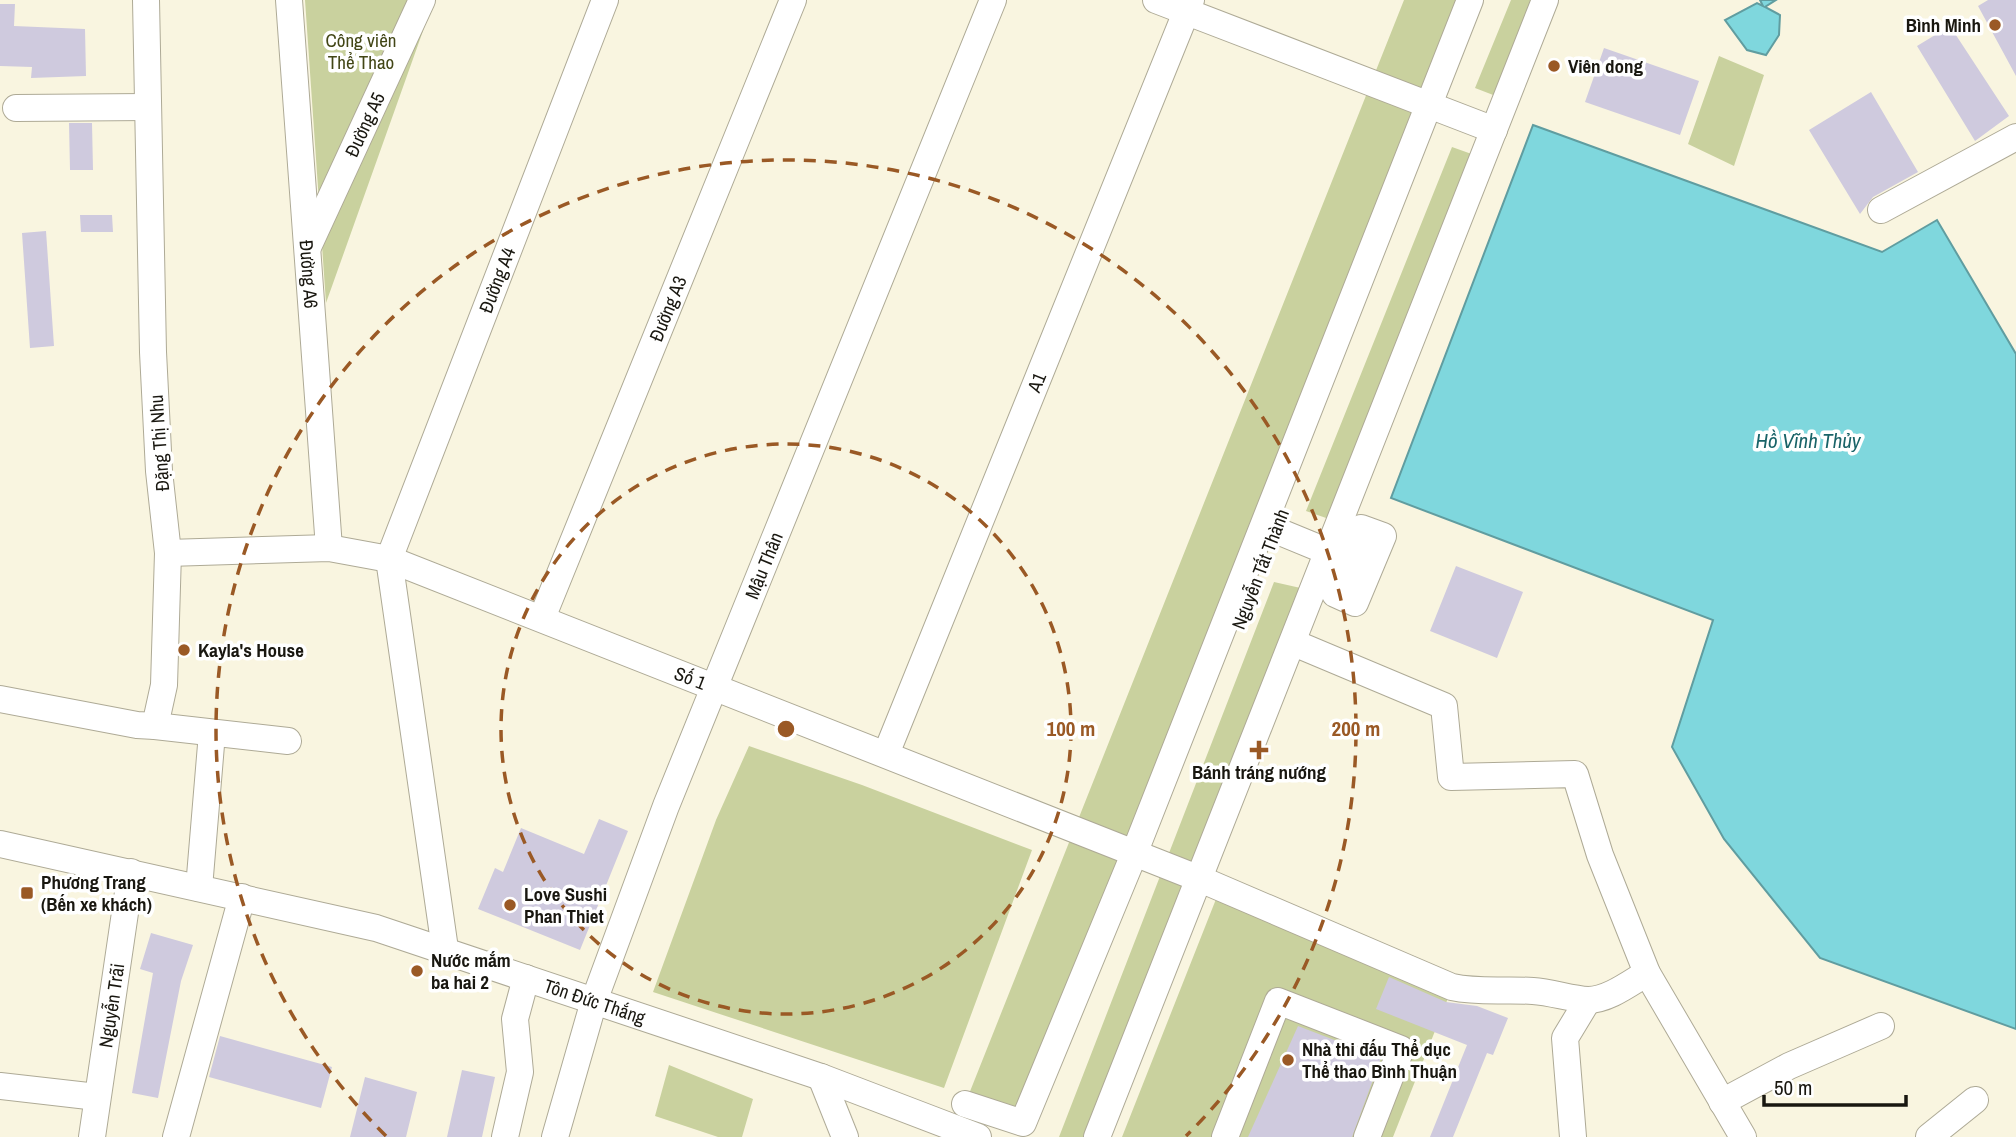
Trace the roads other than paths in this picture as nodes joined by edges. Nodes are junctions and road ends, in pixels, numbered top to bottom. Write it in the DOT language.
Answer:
graph roads {
  1 [pos="146,0"];
  2 [pos="289,0"];
  3 [pos="422,0"];
  4 [pos="605,0"];
  5 [pos="793,0"];
  6 [pos="993,0"];
  7 [pos="1156,0"];
  8 [pos="1470,0"];
  9 [pos="1486,0"];
  10 [pos="1545,0"];
  11 [pos="1189,6"];
  12 [pos="147,107"];
  13 [pos="16,108"];
  14 [pos="1435,108"];
  15 [pos="1494,130"];
  16 [pos="2016,136"];
  17 [pos="1881,210"];
  18 [pos="307,249"];
  19 [pos="1275,530"];
  20 [pos="329,548"];
  21 [pos="168,553"];
  22 [pos="1339,556"];
  23 [pos="389,559"];
  24 [pos="542,618"];
  25 [pos="1294,643"];
  26 [pos="716,687"];
  27 [pos="0,699"];
  28 [pos="155,726"];
  29 [pos="212,733"];
  30 [pos="288,741"];
  31 [pos="886,754"];
  32 [pos="0,844"];
  33 [pos="1142,856"];
  34 [pos="131,872"];
  35 [pos="1200,879"];
  36 [pos="199,888"];
  37 [pos="242,897"];
  38 [pos="445,949"];
  39 [pos="1647,974"];
  40 [pos="526,978"];
  41 [pos="1588,1000"];
  42 [pos="594,1001"];
  43 [pos="1881,1026"];
  44 [pos="821,1077"];
  45 [pos="0,1086"];
  46 [pos="97,1097"];
  47 [pos="1975,1100"];
  48 [pos="1722,1102"];
  49 [pos="965,1104"];
  50 [pos="92,1137"];
  51 [pos="176,1137"];
  52 [pos="505,1137"];
  53 [pos="555,1137"];
  54 [pos="845,1137"];
  55 [pos="978,1137"];
  56 [pos="1034,1137"];
  57 [pos="1097,1137"];
  58 [pos="1224,1137"];
  59 [pos="1367,1137"];
  60 [pos="1573,1137"];
  61 [pos="1743,1137"];
  62 [pos="1929,1137"];
  1 -- 12 [label="street, Đặng Thị Nhu"];
  2 -- 18 [label="street, Đường A6"];
  3 -- 18 [label="street, Đường A5"];
  4 -- 23 [label="street, Đường A4"];
  5 -- 24 [label="street, Đường A3"];
  6 -- 26 [label="street, Mậu Thân"];
  7 -- 11 [label="street"];
  8 -- 14 [label="street"];
  9 -- 14 [label="street, Nguyễn Tất Thành"];
  10 -- 15 [label="street"];
  11 -- 14 [label="street"];
  11 -- 31 [label="street, A1"];
  12 -- 13 [label="street"];
  12 -- 21 [label="street, Đặng Thị Nhu"];
  14 -- 15 [label="street"];
  14 -- 19 [label="street, Nguyễn Tất Thành"];
  14 -- 33 [label="street"];
  15 -- 22 [label="street"];
  16 -- 17 [label="street"];
  18 -- 20 [label="street, Đường A6"];
  19 -- 22 [label="street"];
  19 -- 33 [label="street, Nguyễn Tất Thành"];
  20 -- 21 [label="street, Số 1"];
  20 -- 23 [label="street, Số 1"];
  21 -- 28 [label="street, Đặng Thị Nhu"];
  22 -- 25 [label="street"];
  23 -- 24 [label="street, Số 1"];
  23 -- 38 [label="street"];
  24 -- 26 [label="street, Số 1"];
  25 -- 35 [label="street"];
  25 -- 39 [label="street"];
  26 -- 31 [label="street, Số 1"];
  26 -- 42 [label="street, Mậu Thân"];
  27 -- 28 [label="street"];
  28 -- 29 [label="street"];
  29 -- 30 [label="street"];
  29 -- 36 [label="street"];
  31 -- 33 [label="street, Số 1"];
  32 -- 34 [label="street, Tôn Đức Thắng"];
  33 -- 35 [label="street, Số 1"];
  33 -- 49 [label="street"];
  33 -- 56 [label="street, Nguyễn Tất Thành"];
  34 -- 36 [label="street, Tôn Đức Thắng"];
  34 -- 46 [label="street, Nguyễn Trãi"];
  35 -- 41 [label="street, Số 1"];
  35 -- 57 [label="street"];
  36 -- 37 [label="street, Tôn Đức Thắng"];
  37 -- 38 [label="street, Tôn Đức Thắng"];
  37 -- 51 [label="street"];
  38 -- 40 [label="street, Tôn Đức Thắng"];
  39 -- 41 [label="street"];
  39 -- 48 [label="street"];
  40 -- 42 [label="street, Tôn Đức Thắng"];
  40 -- 52 [label="street"];
  41 -- 60 [label="street"];
  42 -- 44 [label="street, Tôn Đức Thắng"];
  42 -- 53 [label="street, Mậu Thân"];
  43 -- 48 [label="street"];
  44 -- 54 [label="street"];
  44 -- 55 [label="street, Tôn Đức Thắng"];
  45 -- 46 [label="street"];
  46 -- 50 [label="street, Nguyễn Trãi"];
  47 -- 62 [label="street"];
  48 -- 61 [label="street"];
  58 -- 59 [label="street"];
}
